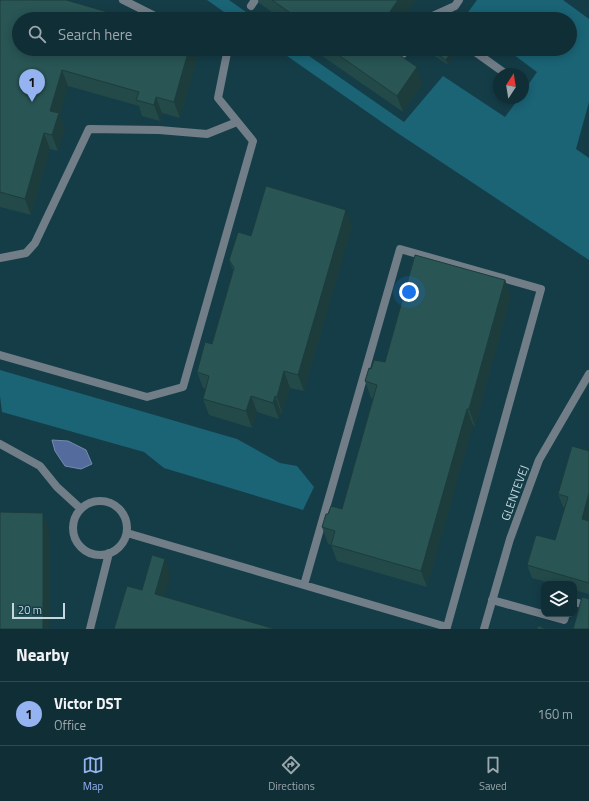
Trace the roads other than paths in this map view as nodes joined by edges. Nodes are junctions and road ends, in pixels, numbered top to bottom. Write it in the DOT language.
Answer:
graph roads {
  1 [pos="124,0"];
  2 [pos="459,0"];
  3 [pos="147,12"];
  4 [pos="442,12"];
  5 [pos="226,56"];
  6 [pos="481,56"];
  7 [pos="498,68"];
  8 [pos="237,122"];
  9 [pos="0,258"];
  10 [pos="0,356"];
  11 [pos="589,374"];
  12 [pos="0,444"];
  13 [pos="81,509"];
  14 [pos="127,533"];
  15 [pos="110,553"];
  16 [pos="304,585"];
  17 [pos="492,600"];
  18 [pos="577,603"];
  19 [pos="589,606"];
  20 [pos="541,614"];
  21 [pos="553,617"];
  22 [pos="565,617"];
  23 [pos="90,629"];
  24 [pos="484,629"];
  1 -- 3 [label="street"];
  2 -- 4 [label="street"];
  5 -- 8 [label="street"];
  6 -- 7 [label="street"];
  8 -- 9 [label="street"];
  8 -- 10 [label="street"];
  11 -- 17 [label="street, GLENTEVEJ"];
  12 -- 13 [label="street"];
  13 -- 14 [label="street"];
  13 -- 15 [label="street"];
  14 -- 15 [label="street"];
  14 -- 16 [label="street"];
  15 -- 23 [label="street"];
  16 -- 16 [label="street"];
  17 -- 20 [label="street"];
  17 -- 24 [label="street, GLENTEVEJ"];
  18 -- 19 [label="street"];
  21 -- 22 [label="street"];
}
